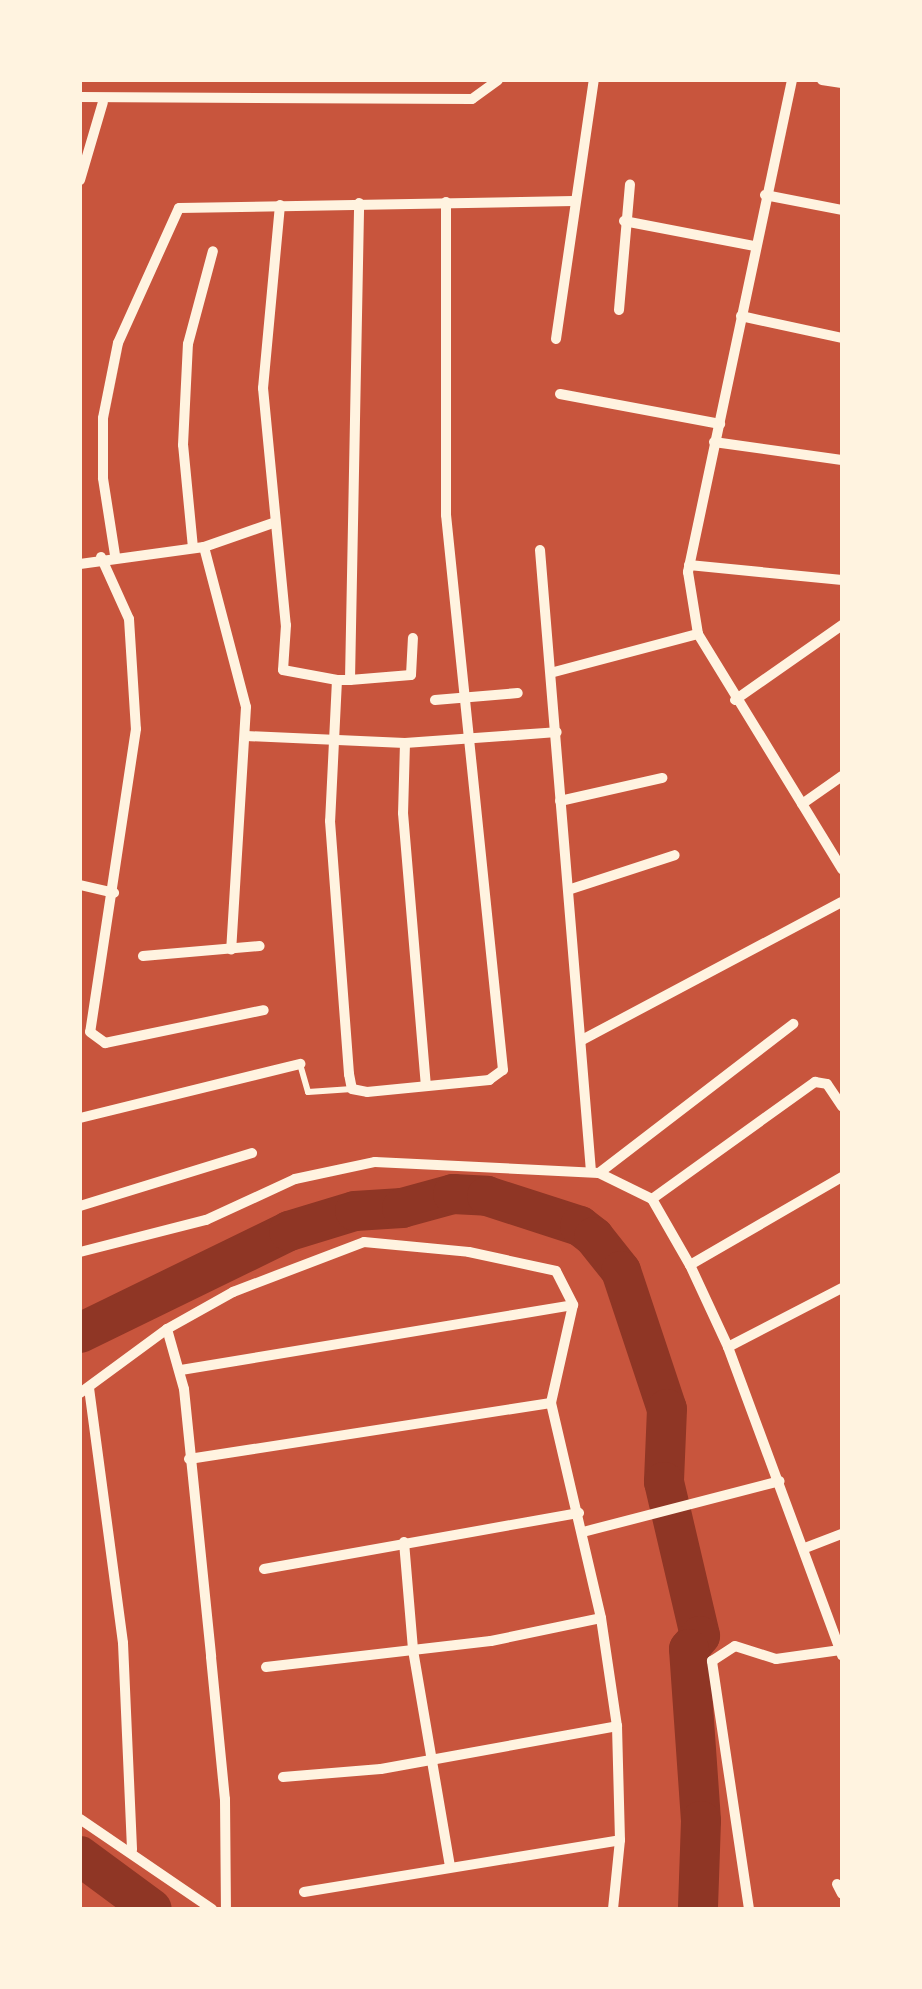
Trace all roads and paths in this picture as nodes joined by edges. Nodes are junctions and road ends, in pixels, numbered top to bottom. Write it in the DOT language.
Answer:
graph roads {
  1 [pos="498,80"];
  2 [pos="594,80"];
  3 [pos="792,80"];
  4 [pos="822,80"];
  5 [pos="842,83"];
  6 [pos="80,98"];
  7 [pos="104,102"];
  8 [pos="80,180"];
  9 [pos="630,184"];
  10 [pos="766,195"];
  11 [pos="574,201"];
  12 [pos="446,202"];
  13 [pos="360,203"];
  14 [pos="280,205"];
  15 [pos="842,210"];
  16 [pos="624,221"];
  17 [pos="754,246"];
  18 [pos="213,251"];
  19 [pos="619,310"];
  20 [pos="741,316"];
  21 [pos="842,338"];
  22 [pos="556,339"];
  23 [pos="560,394"];
  24 [pos="720,424"];
  25 [pos="714,442"];
  26 [pos="842,460"];
  27 [pos="273,523"];
  28 [pos="199,547"];
  29 [pos="540,550"];
  30 [pos="115,554"];
  31 [pos="101,557"];
  32 [pos="80,564"];
  33 [pos="689,565"];
  34 [pos="842,580"];
  35 [pos="842,625"];
  36 [pos="698,634"];
  37 [pos="413,638"];
  38 [pos="554,672"];
  39 [pos="344,680"];
  40 [pos="518,693"];
  41 [pos="464,697"];
  42 [pos="435,700"];
  43 [pos="735,700"];
  44 [pos="557,732"];
  45 [pos="246,736"];
  46 [pos="470,737"];
  47 [pos="334,742"];
  48 [pos="405,744"];
  49 [pos="842,776"];
  50 [pos="662,778"];
  51 [pos="560,801"];
  52 [pos="802,804"];
  53 [pos="674,855"];
  54 [pos="842,869"];
  55 [pos="80,885"];
  56 [pos="571,889"];
  57 [pos="114,893"];
  58 [pos="842,902"];
  59 [pos="260,946"];
  60 [pos="232,950"];
  61 [pos="143,956"];
  62 [pos="264,1010"];
  63 [pos="793,1024"];
  64 [pos="582,1040"];
  65 [pos="300,1064"];
  66 [pos="426,1086"];
  67 [pos="352,1089"];
  68 [pos="842,1106"];
  69 [pos="80,1118"];
  70 [pos="252,1153"];
  71 [pos="595,1172"];
  72 [pos="842,1177"];
  73 [pos="652,1199"];
  74 [pos="80,1206"];
  75 [pos="80,1252"];
  76 [pos="690,1266"];
  77 [pos="842,1288"];
  78 [pos="573,1306"];
  79 [pos="166,1328"];
  80 [pos="728,1348"];
  81 [pos="181,1370"];
  82 [pos="84,1390"];
  83 [pos="551,1404"];
  84 [pos="189,1458"];
  85 [pos="780,1481"];
  86 [pos="579,1513"];
  87 [pos="583,1532"];
  88 [pos="842,1534"];
  89 [pos="404,1542"];
  90 [pos="805,1548"];
  91 [pos="264,1569"];
  92 [pos="601,1618"];
  93 [pos="413,1650"];
  94 [pos="841,1653"];
  95 [pos="266,1667"];
  96 [pos="617,1726"];
  97 [pos="432,1760"];
  98 [pos="283,1777"];
  99 [pos="80,1819"];
  100 [pos="620,1840"];
  101 [pos="132,1850"];
  102 [pos="450,1866"];
  103 [pos="304,1892"];
  104 [pos="212,1909"];
  105 [pos="226,1909"];
  106 [pos="613,1909"];
  107 [pos="749,1909"];
  1 -- 7 [label="street"];
  2 -- 11 [label="street"];
  3 -- 10 [label="street"];
  4 -- 5 [label="street"];
  6 -- 7 [label="street"];
  7 -- 8 [label="street"];
  9 -- 16 [label="street"];
  10 -- 15 [label="street"];
  10 -- 17 [label="street"];
  11 -- 12 [label="street"];
  11 -- 22 [label="street"];
  12 -- 13 [label="street"];
  12 -- 41 [label="street"];
  13 -- 14 [label="street"];
  13 -- 39 [label="street"];
  14 -- 27 [label="street"];
  14 -- 30 [label="street"];
  16 -- 17 [label="street"];
  16 -- 19 [label="street"];
  17 -- 20 [label="street"];
  18 -- 28 [label="street"];
  20 -- 21 [label="street"];
  20 -- 24 [label="street"];
  23 -- 24 [label="street"];
  24 -- 25 [label="street"];
  25 -- 26 [label="street"];
  25 -- 33 [label="street"];
  27 -- 28 [label="street"];
  27 -- 39 [label="street"];
  28 -- 30 [label="street"];
  28 -- 45 [label="street"];
  29 -- 38 [label="street"];
  30 -- 31 [label="street"];
  31 -- 32 [label="street"];
  31 -- 57 [label="street"];
  33 -- 34 [label="street"];
  33 -- 36 [label="street"];
  35 -- 43 [label="street"];
  36 -- 38 [label="street"];
  36 -- 43 [label="street"];
  37 -- 39 [label="street"];
  38 -- 44 [label="street"];
  39 -- 47 [label="street"];
  40 -- 41 [label="street"];
  41 -- 42 [label="street"];
  41 -- 46 [label="street"];
  43 -- 52 [label="street"];
  44 -- 46 [label="street"];
  44 -- 51 [label="street"];
  45 -- 47 [label="street"];
  45 -- 60 [label="street"];
  46 -- 48 [label="street"];
  46 -- 66 [label="street"];
  47 -- 48 [label="street"];
  47 -- 67 [label="street"];
  48 -- 66 [label="street"];
  49 -- 52 [label="street"];
  50 -- 51 [label="street"];
  51 -- 56 [label="street"];
  52 -- 54 [label="street"];
  53 -- 56 [label="street"];
  55 -- 57 [label="street"];
  56 -- 64 [label="street"];
  57 -- 62 [label="street"];
  58 -- 64 [label="street"];
  59 -- 60 [label="street"];
  60 -- 61 [label="street"];
  63 -- 71 [label="street"];
  64 -- 71 [label="street"];
  65 -- 67 [label="lane"];
  65 -- 69 [label="street"];
  66 -- 67 [label="street"];
  68 -- 73 [label="street"];
  70 -- 74 [label="street"];
  71 -- 73 [label="street"];
  71 -- 75 [label="street"];
  72 -- 76 [label="street"];
  73 -- 76 [label="street"];
  76 -- 80 [label="street"];
  77 -- 80 [label="street"];
  78 -- 79 [label="street"];
  78 -- 81 [label="street"];
  78 -- 83 [label="street"];
  79 -- 81 [label="street"];
  79 -- 82 [label="street"];
  80 -- 85 [label="street"];
  81 -- 84 [label="street"];
  82 -- 101 [label="street"];
  83 -- 84 [label="street"];
  83 -- 86 [label="street"];
  84 -- 105 [label="street"];
  85 -- 87 [label="street"];
  85 -- 90 [label="street"];
  86 -- 87 [label="street"];
  86 -- 89 [label="street"];
  87 -- 92 [label="street"];
  88 -- 90 [label="street"];
  89 -- 91 [label="street"];
  89 -- 93 [label="street"];
  90 -- 94 [label="street"];
  92 -- 93 [label="street"];
  92 -- 96 [label="street"];
  93 -- 95 [label="street"];
  93 -- 97 [label="street"];
  94 -- 107 [label="street"];
  96 -- 97 [label="street"];
  96 -- 100 [label="street"];
  97 -- 98 [label="street"];
  97 -- 102 [label="street"];
  99 -- 101 [label="street"];
  100 -- 102 [label="street"];
  100 -- 106 [label="street"];
  101 -- 104 [label="street"];
  102 -- 103 [label="street"];
}
